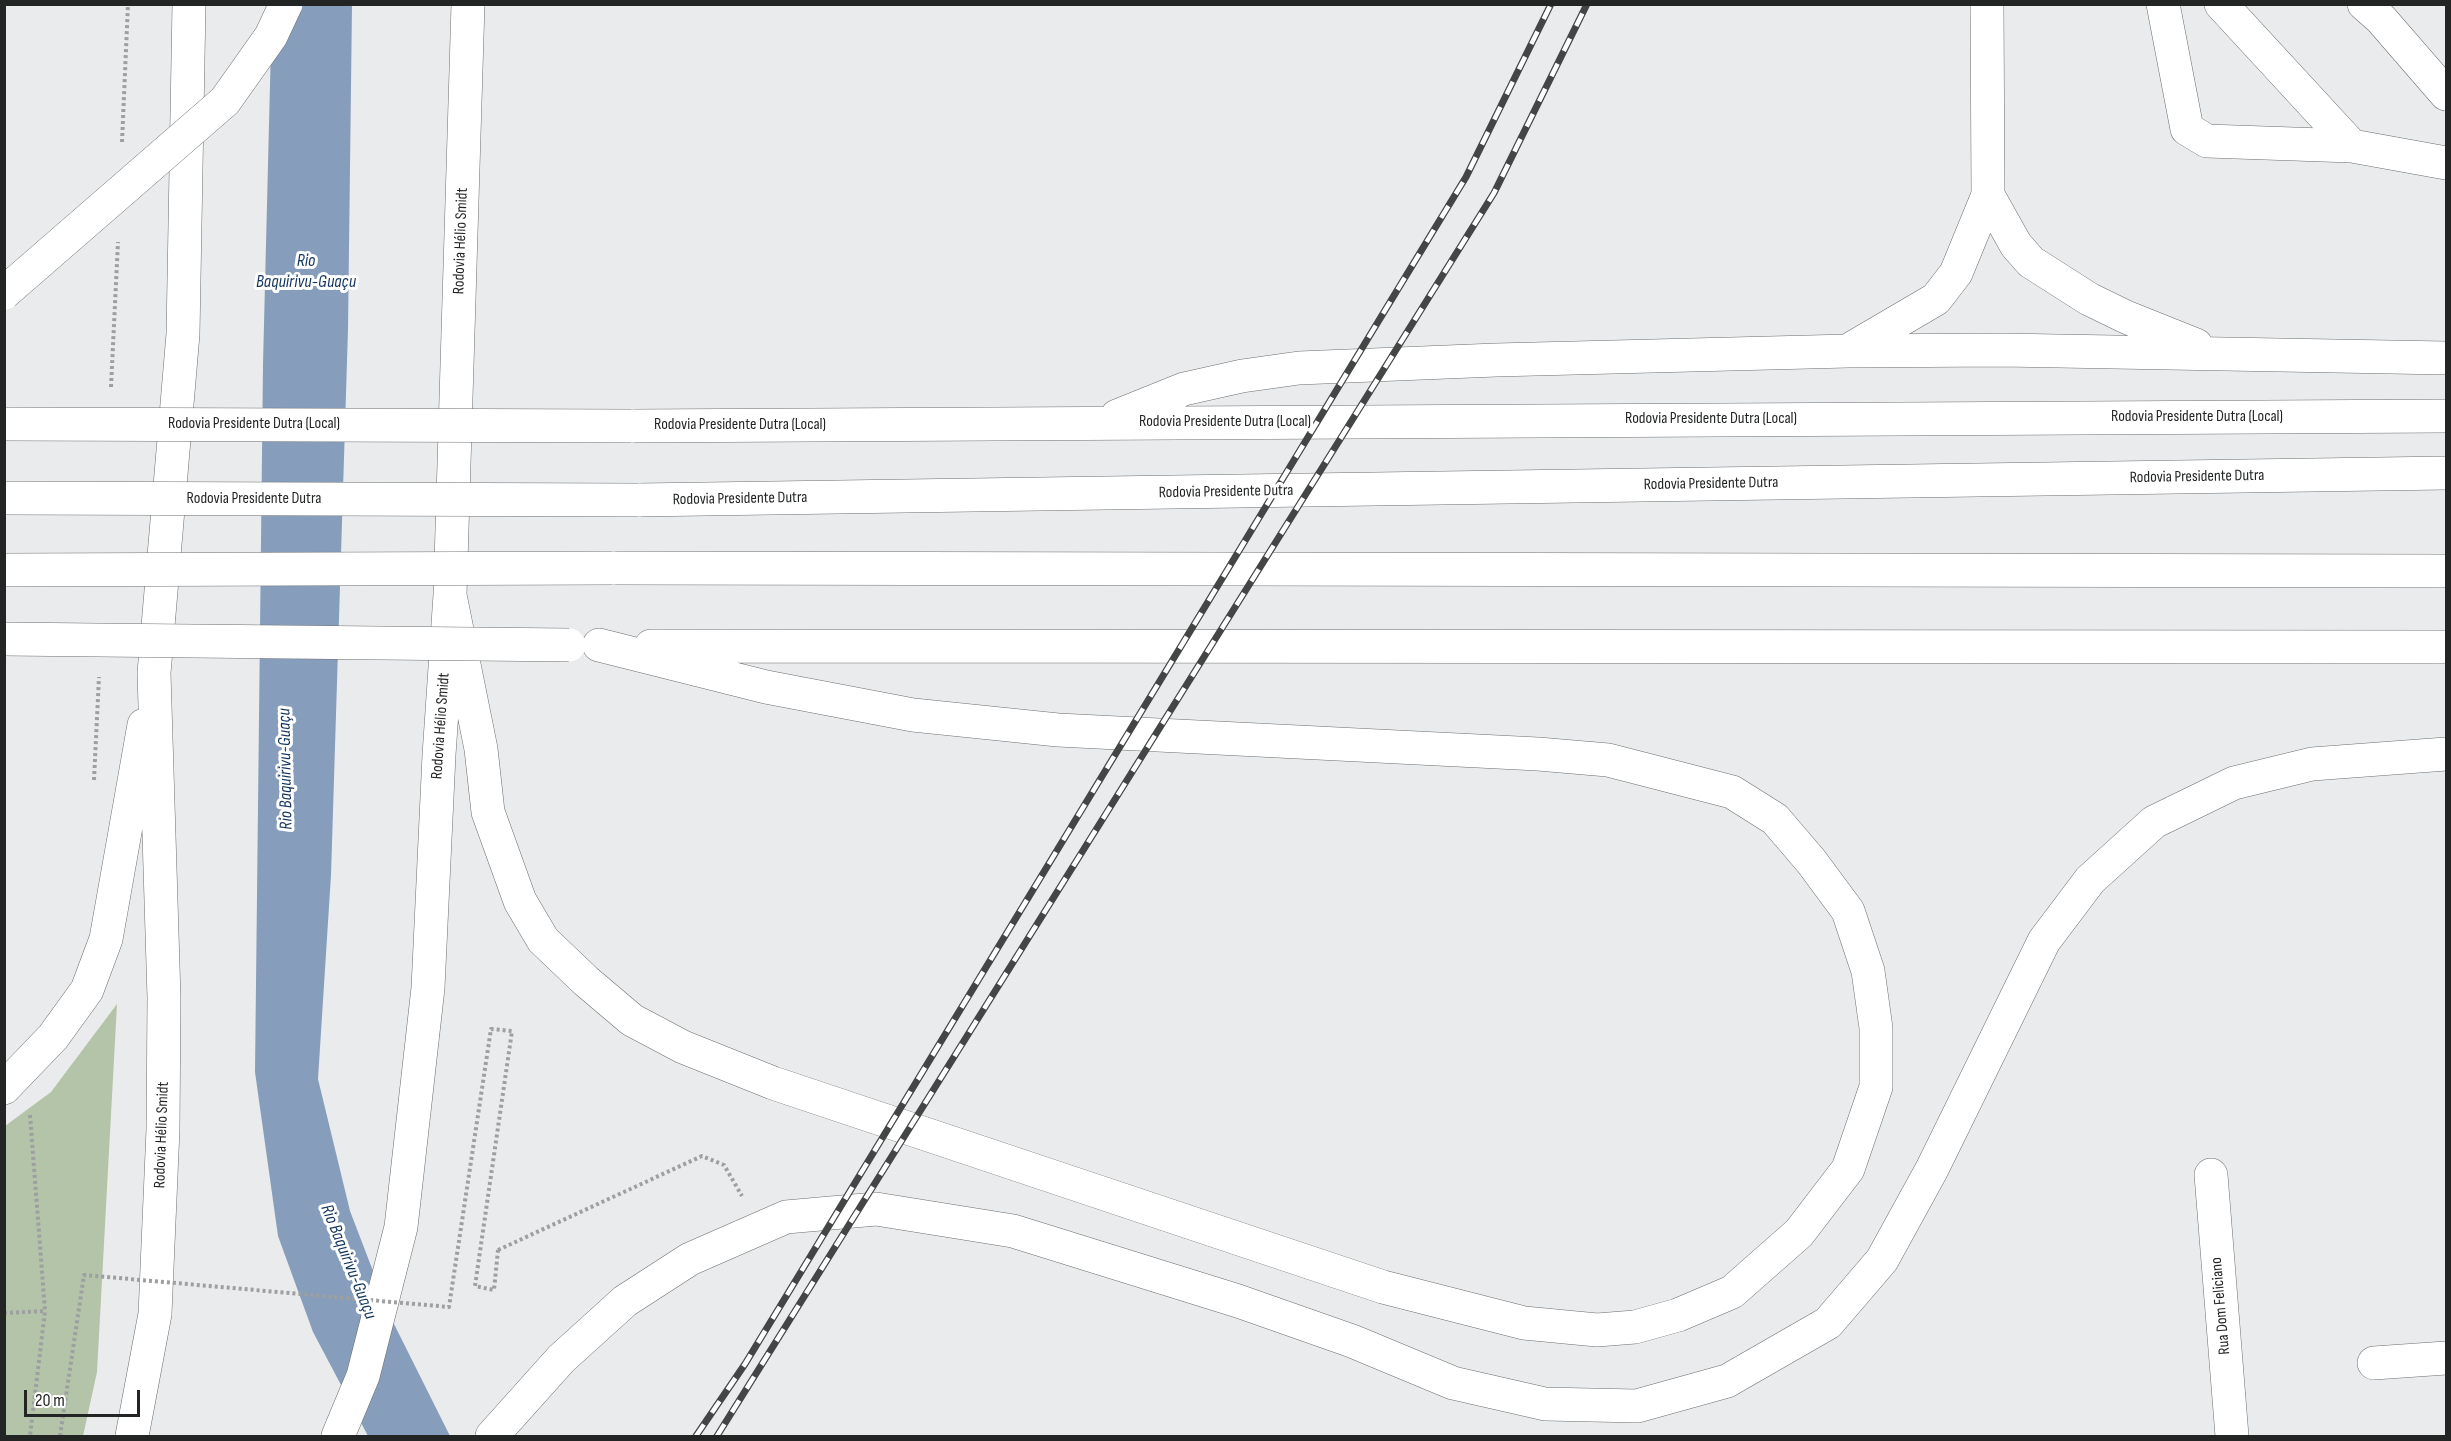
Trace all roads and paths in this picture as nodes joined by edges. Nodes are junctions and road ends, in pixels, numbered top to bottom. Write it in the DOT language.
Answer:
graph roads {
  1 [pos="189,4"];
  2 [pos="286,4"];
  3 [pos="468,4"];
  4 [pos="1987,4"];
  5 [pos="2163,4"];
  6 [pos="2222,4"];
  7 [pos="2364,4"];
  8 [pos="2446,93"];
  9 [pos="2352,146"];
  10 [pos="2446,163"];
  11 [pos="1988,195"];
  12 [pos="4,293"];
  13 [pos="1848,351"];
  14 [pos="2214,353"];
  15 [pos="2446,358"];
  16 [pos="2446,416"];
  17 [pos="1102,422"];
  18 [pos="4,423"];
  19 [pos="2446,473"];
  20 [pos="4,498"];
  21 [pos="4,570"];
  22 [pos="2446,571"];
  23 [pos="450,595"];
  24 [pos="4,639"];
  25 [pos="584,645"];
  26 [pos="2446,647"];
  27 [pos="154,673"];
  28 [pos="2446,754"];
  29 [pos="10,1083"];
  30 [pos="2211,1175"];
  31 [pos="753,1232"];
  32 [pos="45,1311"];
  33 [pos="4,1312"];
  34 [pos="2446,1358"];
  35 [pos="2374,1363"];
  36 [pos="494,1434"];
  37 [pos="30,1437"];
  38 [pos="60,1437"];
  39 [pos="132,1437"];
  40 [pos="338,1437"];
  41 [pos="2232,1437"];
  1 -- 27 [label="main road, Rodovia Hélio Smidt"];
  2 -- 12 [label="main road, bridge"];
  3 -- 23 [label="main road, Rodovia Hélio Smidt"];
  4 -- 11 [label="main road"];
  5 -- 9 [label="main road"];
  6 -- 9 [label="main road"];
  7 -- 8 [label="main road"];
  9 -- 10 [label="main road"];
  11 -- 13 [label="main road"];
  11 -- 14 [label="main road"];
  13 -- 14 [label="main road"];
  13 -- 17 [label="main road"];
  14 -- 15 [label="main road"];
  16 -- 17 [label="main road, Rodovia Presidente Dutra (Local)"];
  17 -- 18 [label="main road, Rodovia Presidente Dutra (Local), bridge"];
  19 -- 20 [label="main road, Rodovia Presidente Dutra, bridge"];
  21 -- 22 [label="main road, bridge"];
  23 -- 25 [label="main road"];
  23 -- 40 [label="main road, Rodovia Hélio Smidt"];
  24 -- 25 [label="main road, bridge"];
  25 -- 26 [label="main road"];
  27 -- 29 [label="main road"];
  27 -- 39 [label="main road, Rodovia Hélio Smidt"];
  28 -- 31 [label="main road"];
  29 -- 32 [label="path"];
  30 -- 41 [label="main road, Rua Dom Feliciano"];
  31 -- 36 [label="main road"];
  31 -- 38 [label="path, bridge"];
  32 -- 33 [label="path"];
  32 -- 37 [label="path"];
  34 -- 35 [label="main road"];
}
